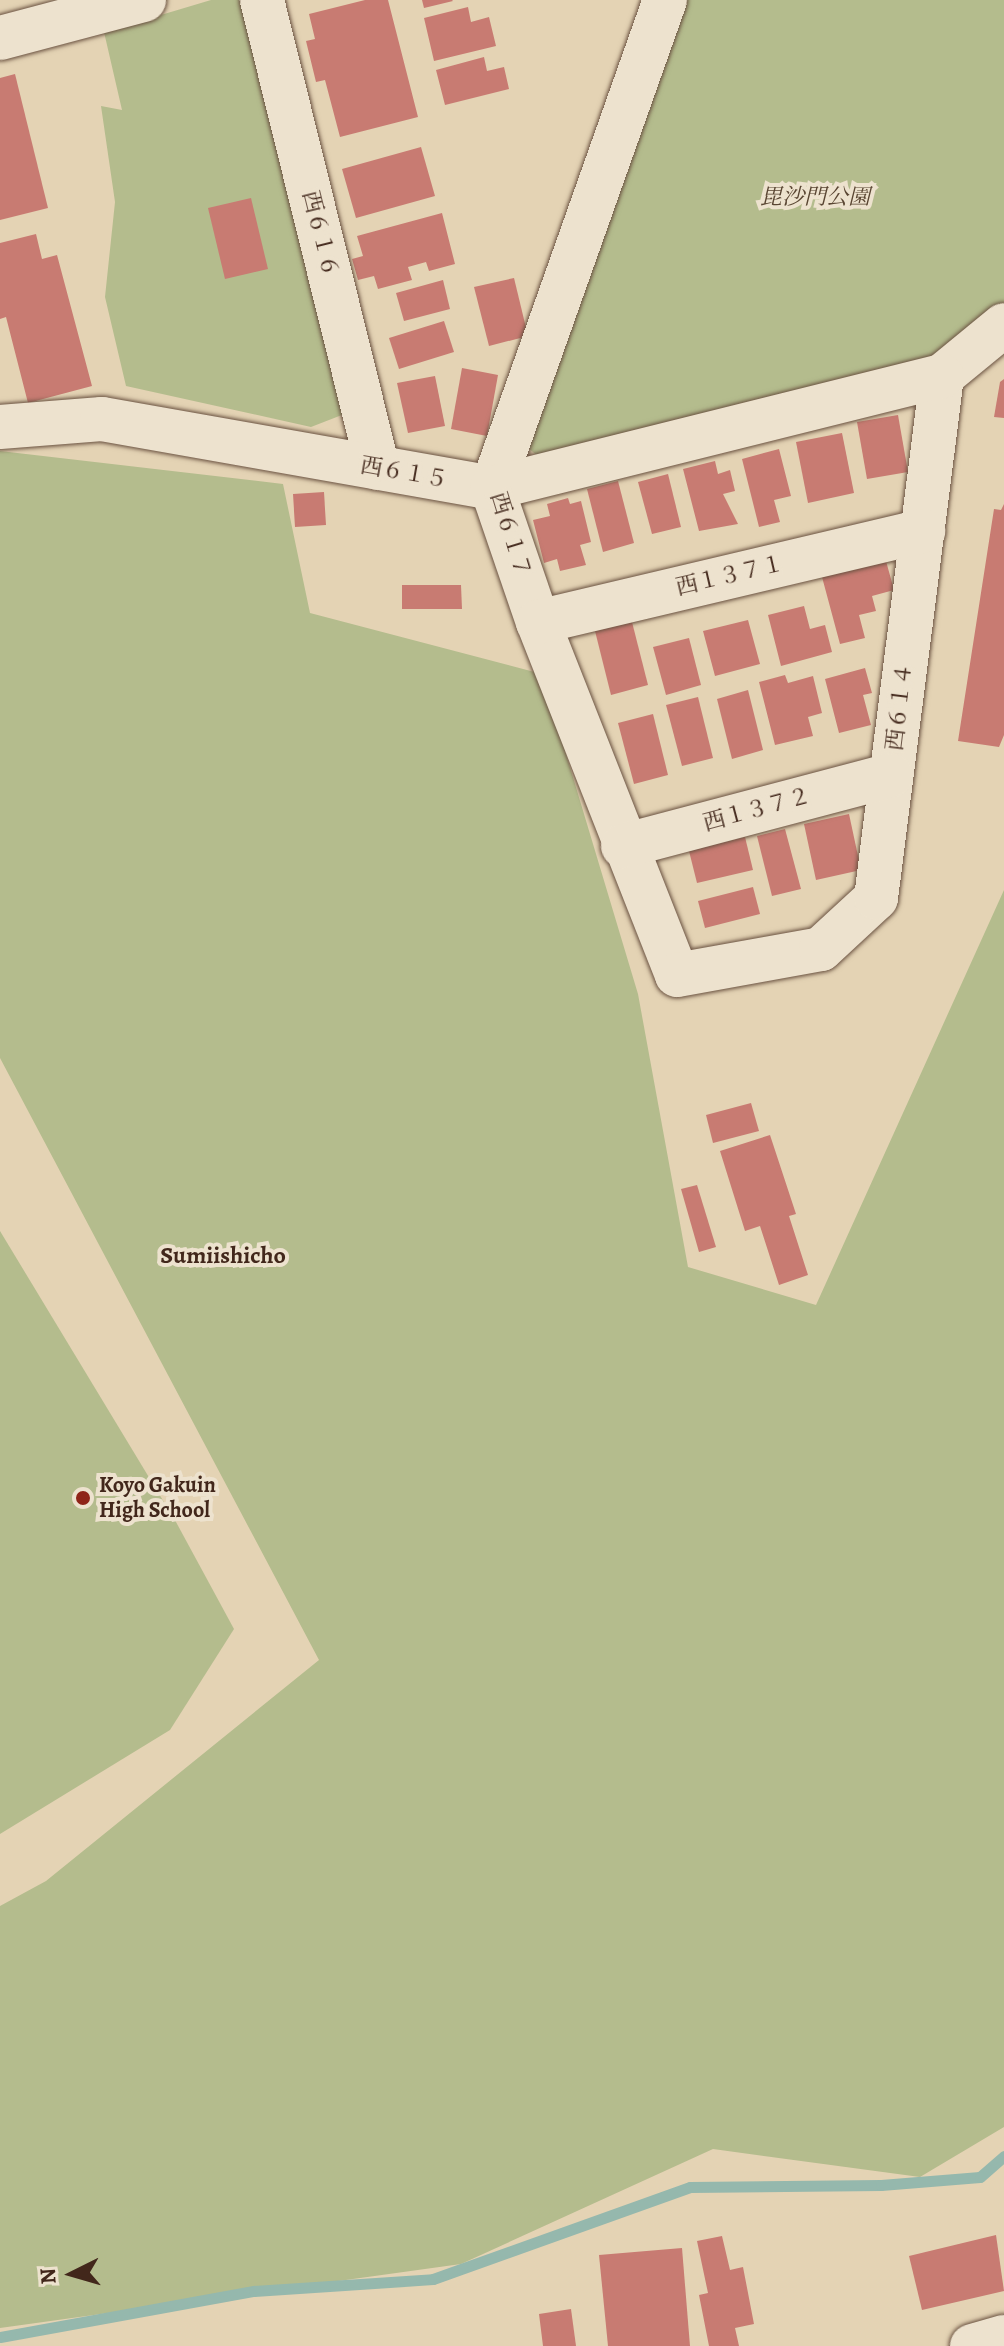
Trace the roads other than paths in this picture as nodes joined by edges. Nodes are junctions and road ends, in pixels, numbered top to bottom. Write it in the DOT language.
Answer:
graph roads {
  1 [pos="144,0"];
  2 [pos="262,0"];
  3 [pos="665,0"];
  4 [pos="0,38"];
  5 [pos="1004,325"];
  6 [pos="942,376"];
  7 [pos="0,427"];
  8 [pos="378,468"];
  9 [pos="492,488"];
  10 [pos="923,531"];
  11 [pos="538,622"];
  12 [pos="891,775"];
  13 [pos="623,846"];
  14 [pos="677,975"];
  15 [pos="1004,2337"];
  16 [pos="972,2346"];
  1 -- 4 [label="street"];
  2 -- 8 [label="street, 西６１６"];
  3 -- 9 [label="street, 西６１７"];
  5 -- 6 [label="street"];
  6 -- 9 [label="street, 西６１５"];
  6 -- 10 [label="street, 西６１４"];
  7 -- 8 [label="street, 西６１５"];
  8 -- 9 [label="street, 西６１５"];
  9 -- 11 [label="street, 西６１７"];
  10 -- 11 [label="street, 西１３７１"];
  10 -- 12 [label="street, 西６１４"];
  11 -- 13 [label="street, 西６１７"];
  12 -- 13 [label="street, 西１３７２"];
  12 -- 14 [label="street, 西６１４"];
  13 -- 14 [label="street, 西６１７"];
  15 -- 16 [label="street"];
}
